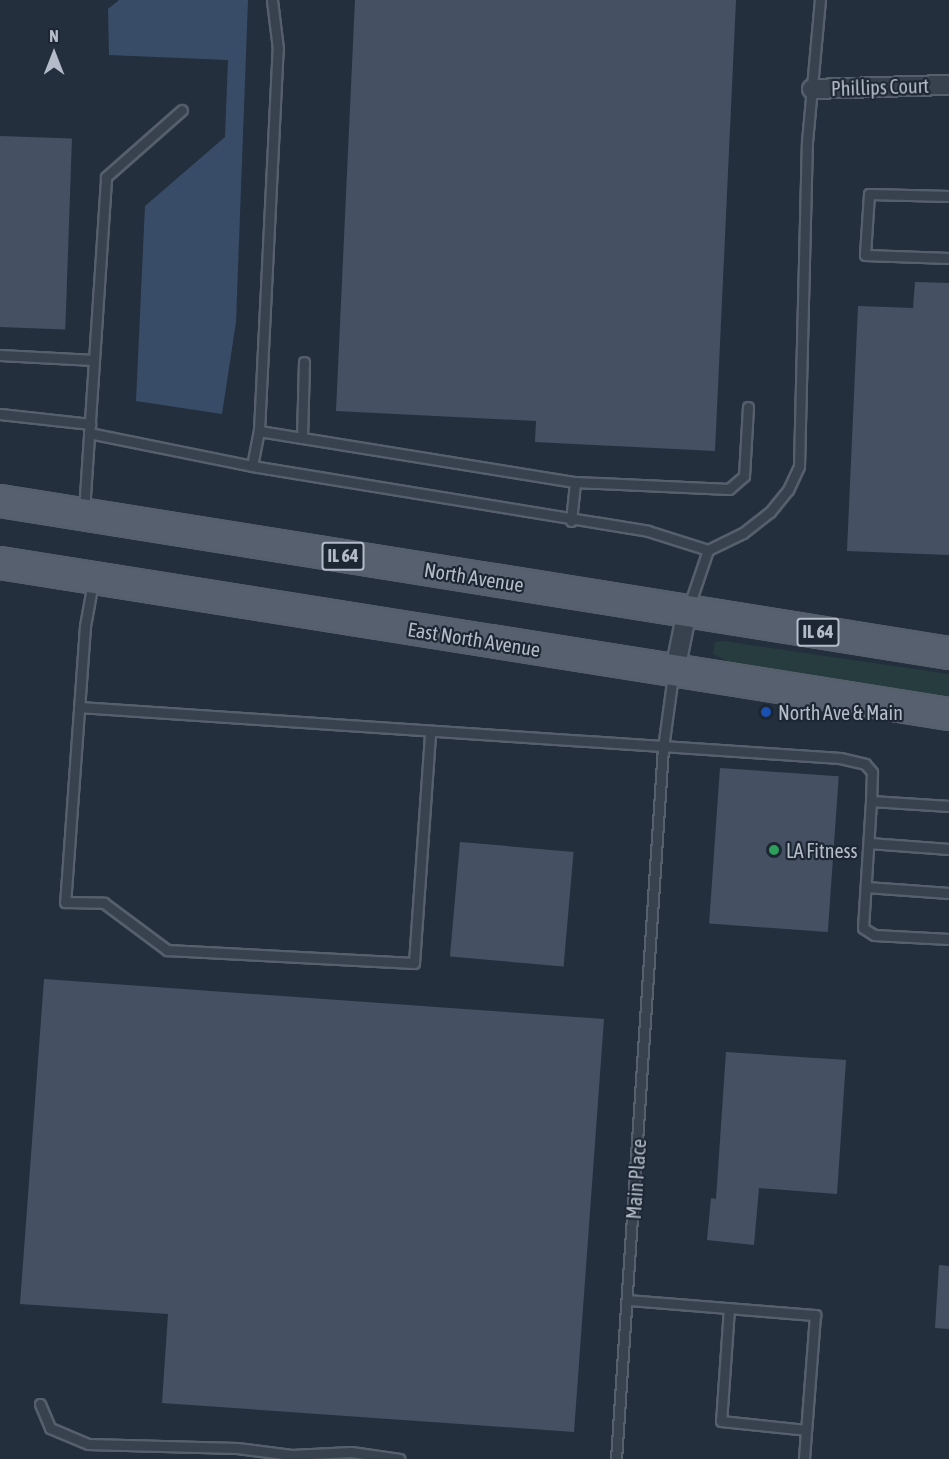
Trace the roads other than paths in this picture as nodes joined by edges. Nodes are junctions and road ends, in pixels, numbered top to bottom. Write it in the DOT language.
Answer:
graph roads {
  1 [pos="272,0"];
  2 [pos="820,0"];
  3 [pos="949,85"];
  4 [pos="812,89"];
  5 [pos="182,110"];
  6 [pos="949,196"];
  7 [pos="949,258"];
  8 [pos="0,355"];
  9 [pos="94,360"];
  10 [pos="304,362"];
  11 [pos="748,407"];
  12 [pos="0,414"];
  13 [pos="89,429"];
  14 [pos="259,431"];
  15 [pos="302,438"];
  16 [pos="252,466"];
  17 [pos="575,482"];
  18 [pos="0,501"];
  19 [pos="84,514"];
  20 [pos="571,521"];
  21 [pos="708,550"];
  22 [pos="0,563"];
  23 [pos="94,578"];
  24 [pos="687,611"];
  25 [pos="949,653"];
  26 [pos="675,670"];
  27 [pos="79,707"];
  28 [pos="949,714"];
  29 [pos="430,732"];
  30 [pos="663,748"];
  31 [pos="871,801"];
  32 [pos="949,806"];
  33 [pos="869,843"];
  34 [pos="949,849"];
  35 [pos="866,887"];
  36 [pos="949,893"];
  37 [pos="949,939"];
  38 [pos="628,1300"];
  39 [pos="729,1308"];
  40 [pos="40,1404"];
  41 [pos="806,1430"];
  42 [pos="400,1459"];
  43 [pos="616,1459"];
  44 [pos="804,1459"];
  1 -- 14 [label="lane"];
  2 -- 4 [label="lane"];
  3 -- 4 [label="street, Phillips Court"];
  4 -- 21 [label="lane"];
  5 -- 9 [label="lane"];
  6 -- 7 [label="lane"];
  8 -- 9 [label="lane"];
  9 -- 13 [label="lane"];
  10 -- 15 [label="lane"];
  11 -- 17 [label="lane"];
  12 -- 13 [label="lane"];
  13 -- 16 [label="lane"];
  13 -- 19 [label="lane"];
  14 -- 15 [label="lane"];
  14 -- 16 [label="lane"];
  15 -- 17 [label="lane"];
  16 -- 20 [label="lane"];
  17 -- 20 [label="lane"];
  18 -- 19 [label="main road, North Avenue / IL 64"];
  19 -- 24 [label="main road, North Avenue / IL 64"];
  20 -- 21 [label="lane"];
  21 -- 24 [label="lane"];
  22 -- 23 [label="main road, East North Avenue"];
  23 -- 26 [label="main road, East North Avenue"];
  23 -- 27 [label="lane"];
  24 -- 25 [label="main road, North Avenue / IL 64"];
  24 -- 26 [label="street"];
  26 -- 28 [label="main road, East North Avenue"];
  26 -- 30 [label="lane, Main Place"];
  27 -- 29 [label="lane"];
  27 -- 29 [label="lane"];
  29 -- 30 [label="lane"];
  30 -- 31 [label="lane"];
  30 -- 38 [label="lane, Main Place"];
  31 -- 32 [label="lane"];
  31 -- 33 [label="lane"];
  33 -- 34 [label="lane"];
  33 -- 35 [label="lane"];
  35 -- 36 [label="lane"];
  35 -- 37 [label="lane"];
  38 -- 39 [label="lane"];
  38 -- 43 [label="lane, Main Place"];
  39 -- 41 [label="lane"];
  39 -- 41 [label="lane"];
  40 -- 42 [label="lane"];
  41 -- 44 [label="lane"];
}
